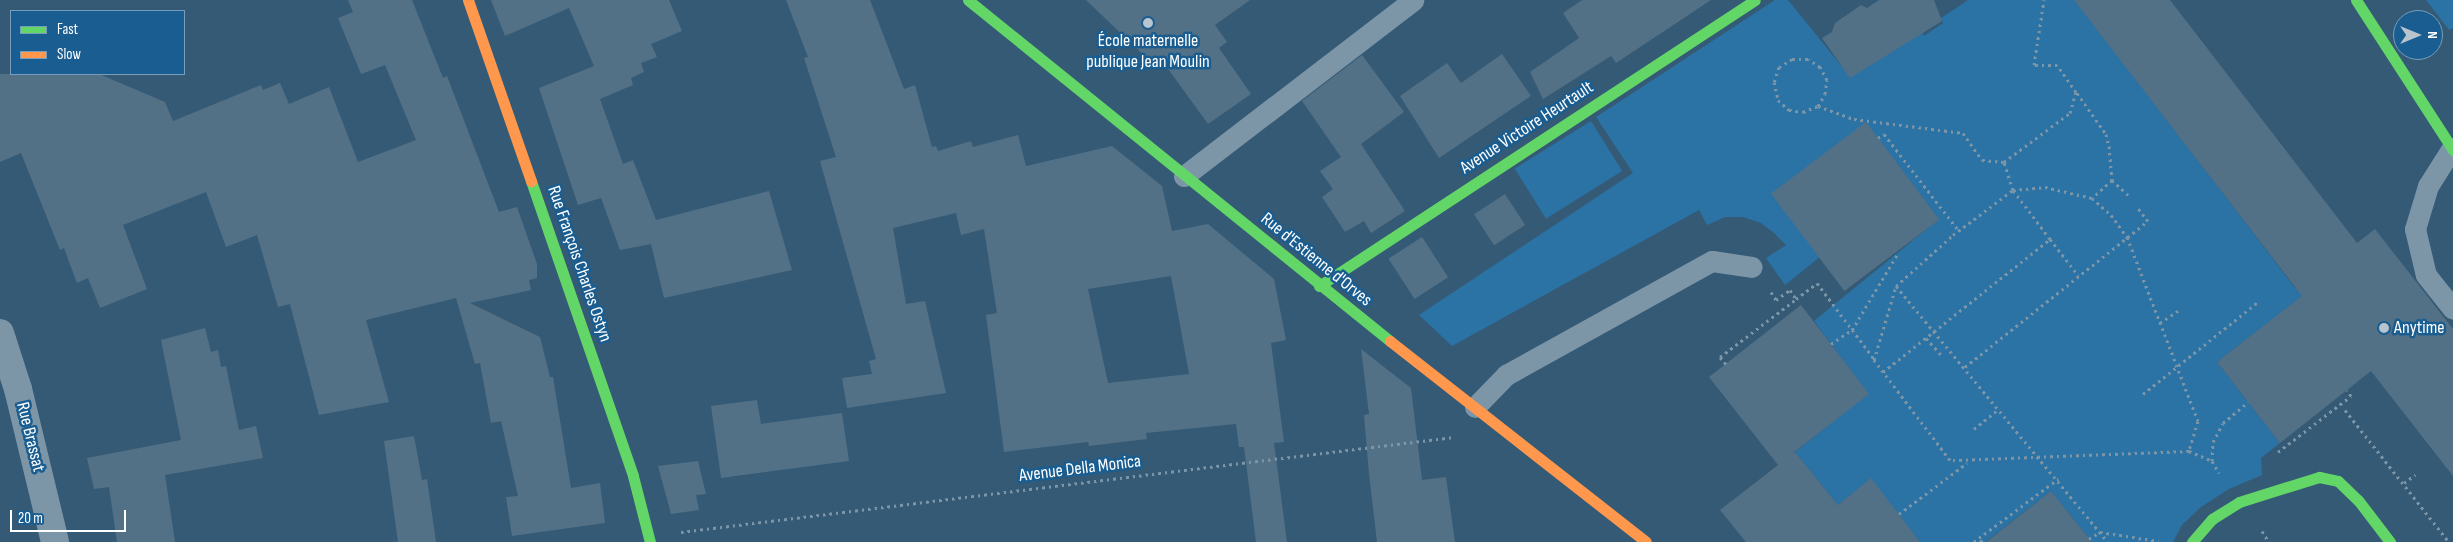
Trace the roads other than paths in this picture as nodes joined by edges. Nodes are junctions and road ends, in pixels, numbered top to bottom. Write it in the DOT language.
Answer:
graph roads {
  1 [pos="468,0"];
  2 [pos="968,0"];
  3 [pos="1413,0"];
  4 [pos="1755,0"];
  5 [pos="2356,0"];
  6 [pos="2452,149"];
  7 [pos="1184,176"];
  8 [pos="1752,267"];
  9 [pos="1319,286"];
  10 [pos="2453,309"];
  11 [pos="2,346"];
  12 [pos="1475,407"];
  13 [pos="649,539"];
  14 [pos="55,542"];
  15 [pos="1646,542"];
  16 [pos="2192,542"];
  17 [pos="2390,542"];
  1 -- 13 [label="street, Rue François Charles Ostyn"];
  2 -- 7 [label="street, Rue d'Estienne d'Orves"];
  3 -- 7 [label="lane"];
  4 -- 9 [label="street, Avenue Victoire Heurtault"];
  5 -- 6 [label="street"];
  6 -- 10 [label="lane"];
  7 -- 9 [label="street, Rue d'Estienne d'Orves"];
  8 -- 12 [label="lane"];
  9 -- 12 [label="street, Rue d'Estienne d'Orves"];
  11 -- 14 [label="street, Rue Brassat"];
  12 -- 15 [label="street, Rue d'Estienne d'Orves"];
  16 -- 17 [label="street"];
}
